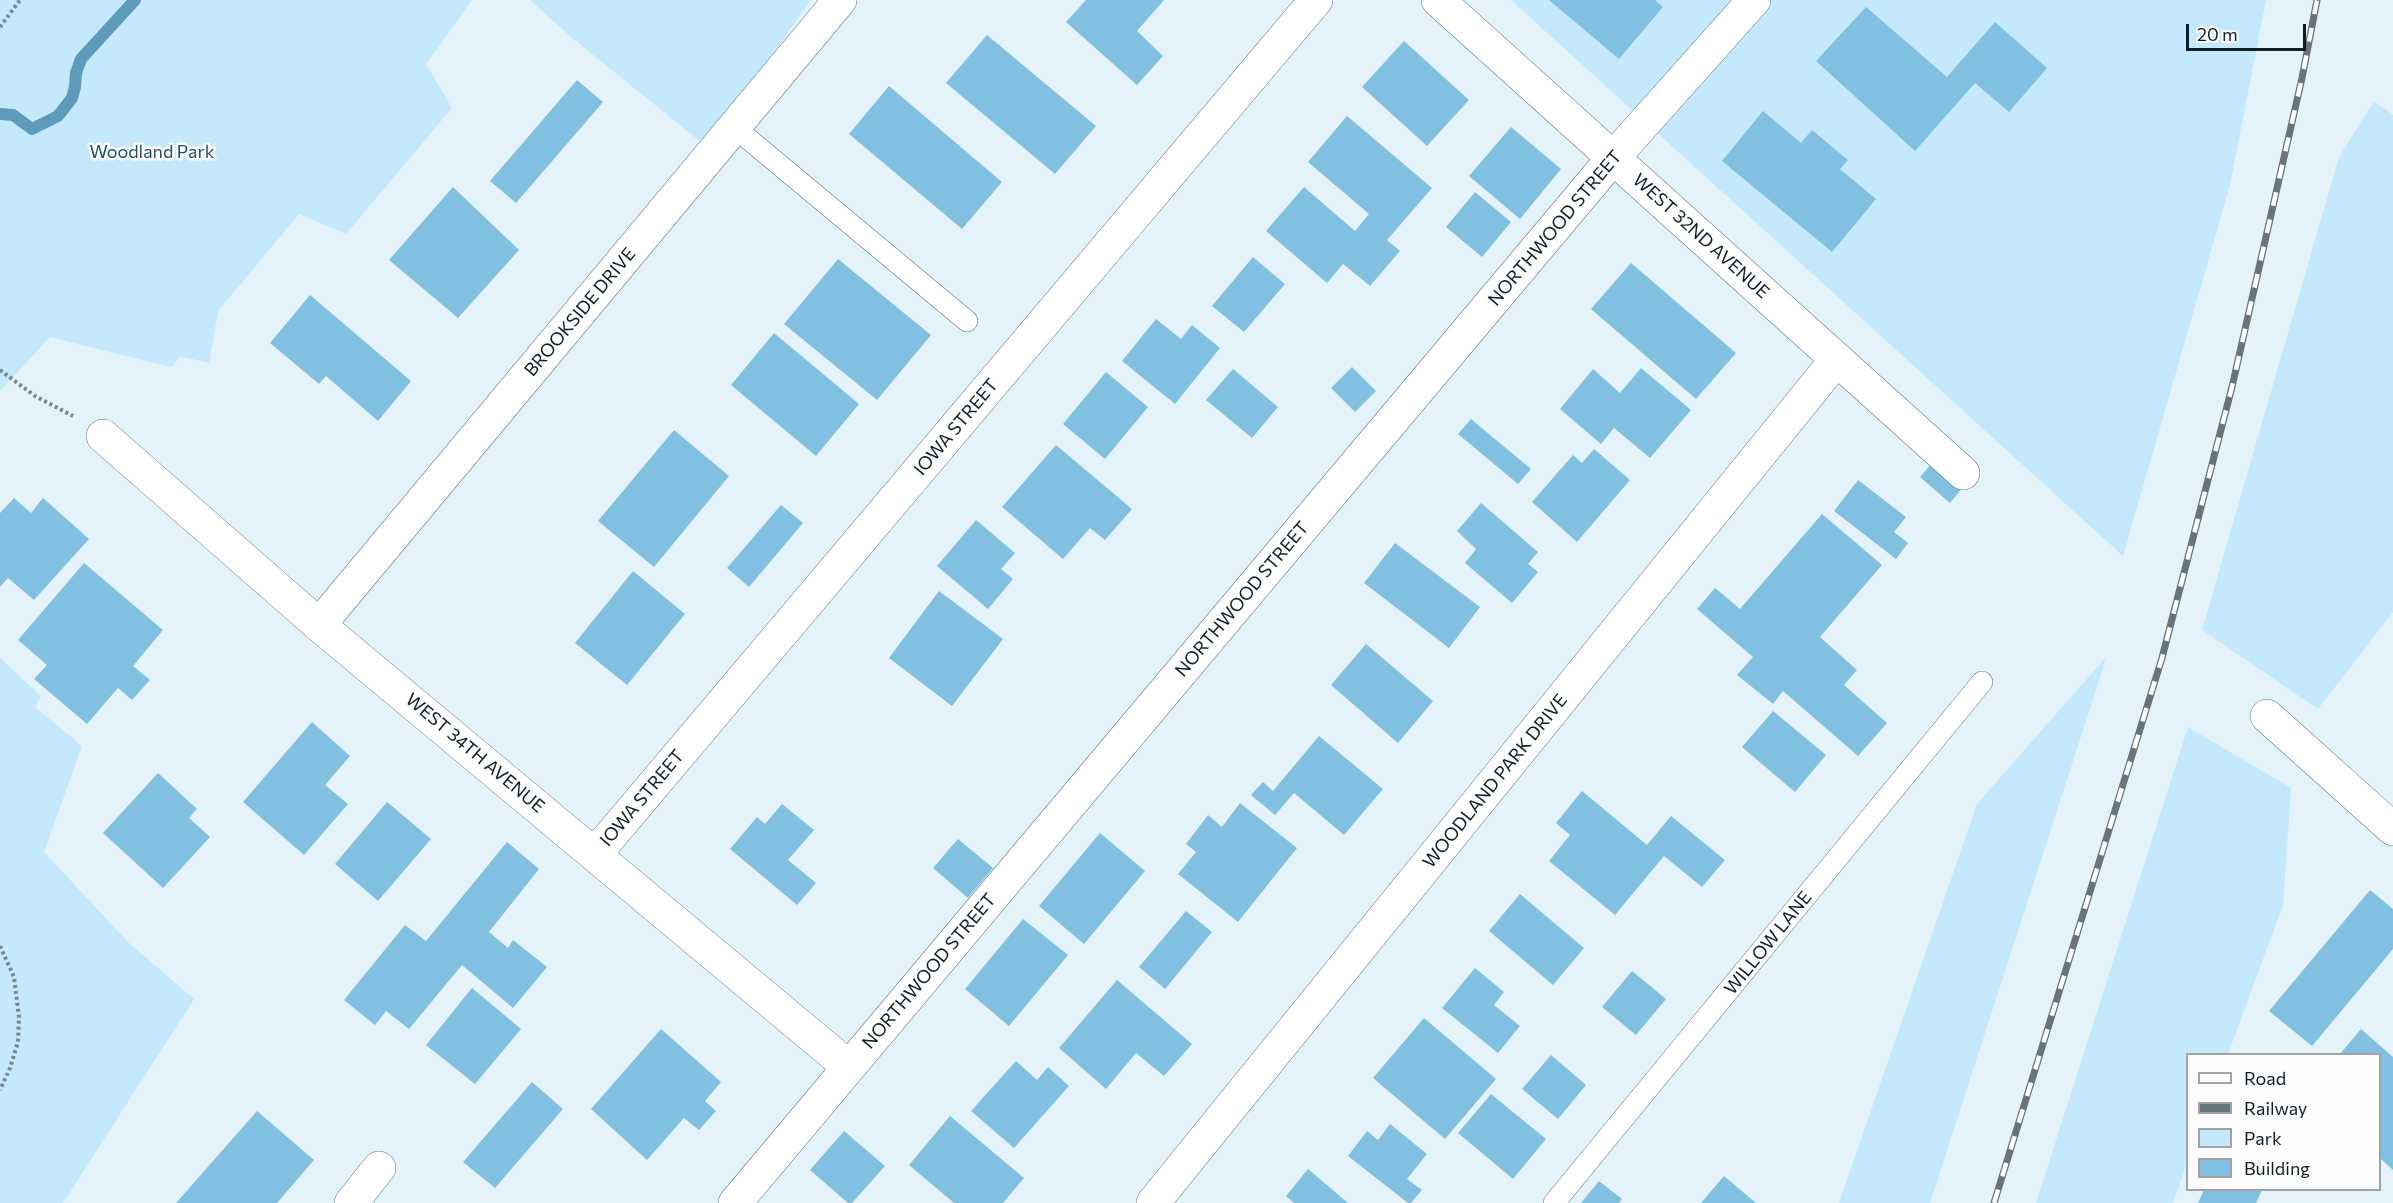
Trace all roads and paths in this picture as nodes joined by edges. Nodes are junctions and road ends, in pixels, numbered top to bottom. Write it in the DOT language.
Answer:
graph roads {
  1 [pos="20,0"];
  2 [pos="840,0"];
  3 [pos="1316,0"];
  4 [pos="1438,0"];
  5 [pos="1754,0"];
  6 [pos="0,27"];
  7 [pos="734,127"];
  8 [pos="1613,158"];
  9 [pos="968,321"];
  10 [pos="1837,359"];
  11 [pos="0,370"];
  12 [pos="104,436"];
  13 [pos="1963,473"];
  14 [pos="319,625"];
  15 [pos="1982,682"];
  16 [pos="2268,716"];
  17 [pos="2393,829"];
  18 [pos="596,854"];
  19 [pos="0,946"];
  20 [pos="849,1067"];
  21 [pos="0,1090"];
  22 [pos="379,1168"];
  23 [pos="351,1203"];
  24 [pos="735,1203"];
  25 [pos="1153,1203"];
  26 [pos="1554,1203"];
  1 -- 6 [label="path"];
  2 -- 7 [label="street, BROOKSIDE DRIVE"];
  3 -- 18 [label="street, IOWA STREET"];
  4 -- 8 [label="street, WEST 32ND AVENUE"];
  5 -- 8 [label="street, NORTHWOOD STREET"];
  7 -- 9 [label="lane"];
  7 -- 14 [label="street, BROOKSIDE DRIVE"];
  8 -- 10 [label="street, WEST 32ND AVENUE"];
  8 -- 20 [label="street, NORTHWOOD STREET"];
  10 -- 13 [label="street, WEST 32ND AVENUE"];
  10 -- 25 [label="street, WOODLAND PARK DRIVE"];
  11 -- 12 [label="path"];
  12 -- 14 [label="street, WEST 34TH AVENUE"];
  14 -- 18 [label="street, WEST 34TH AVENUE"];
  15 -- 26 [label="lane, WILLOW LANE"];
  16 -- 17 [label="street"];
  18 -- 20 [label="street, WEST 34TH AVENUE"];
  19 -- 21 [label="path"];
  20 -- 24 [label="street, NORTHWOOD STREET"];
  22 -- 23 [label="street"];
}
